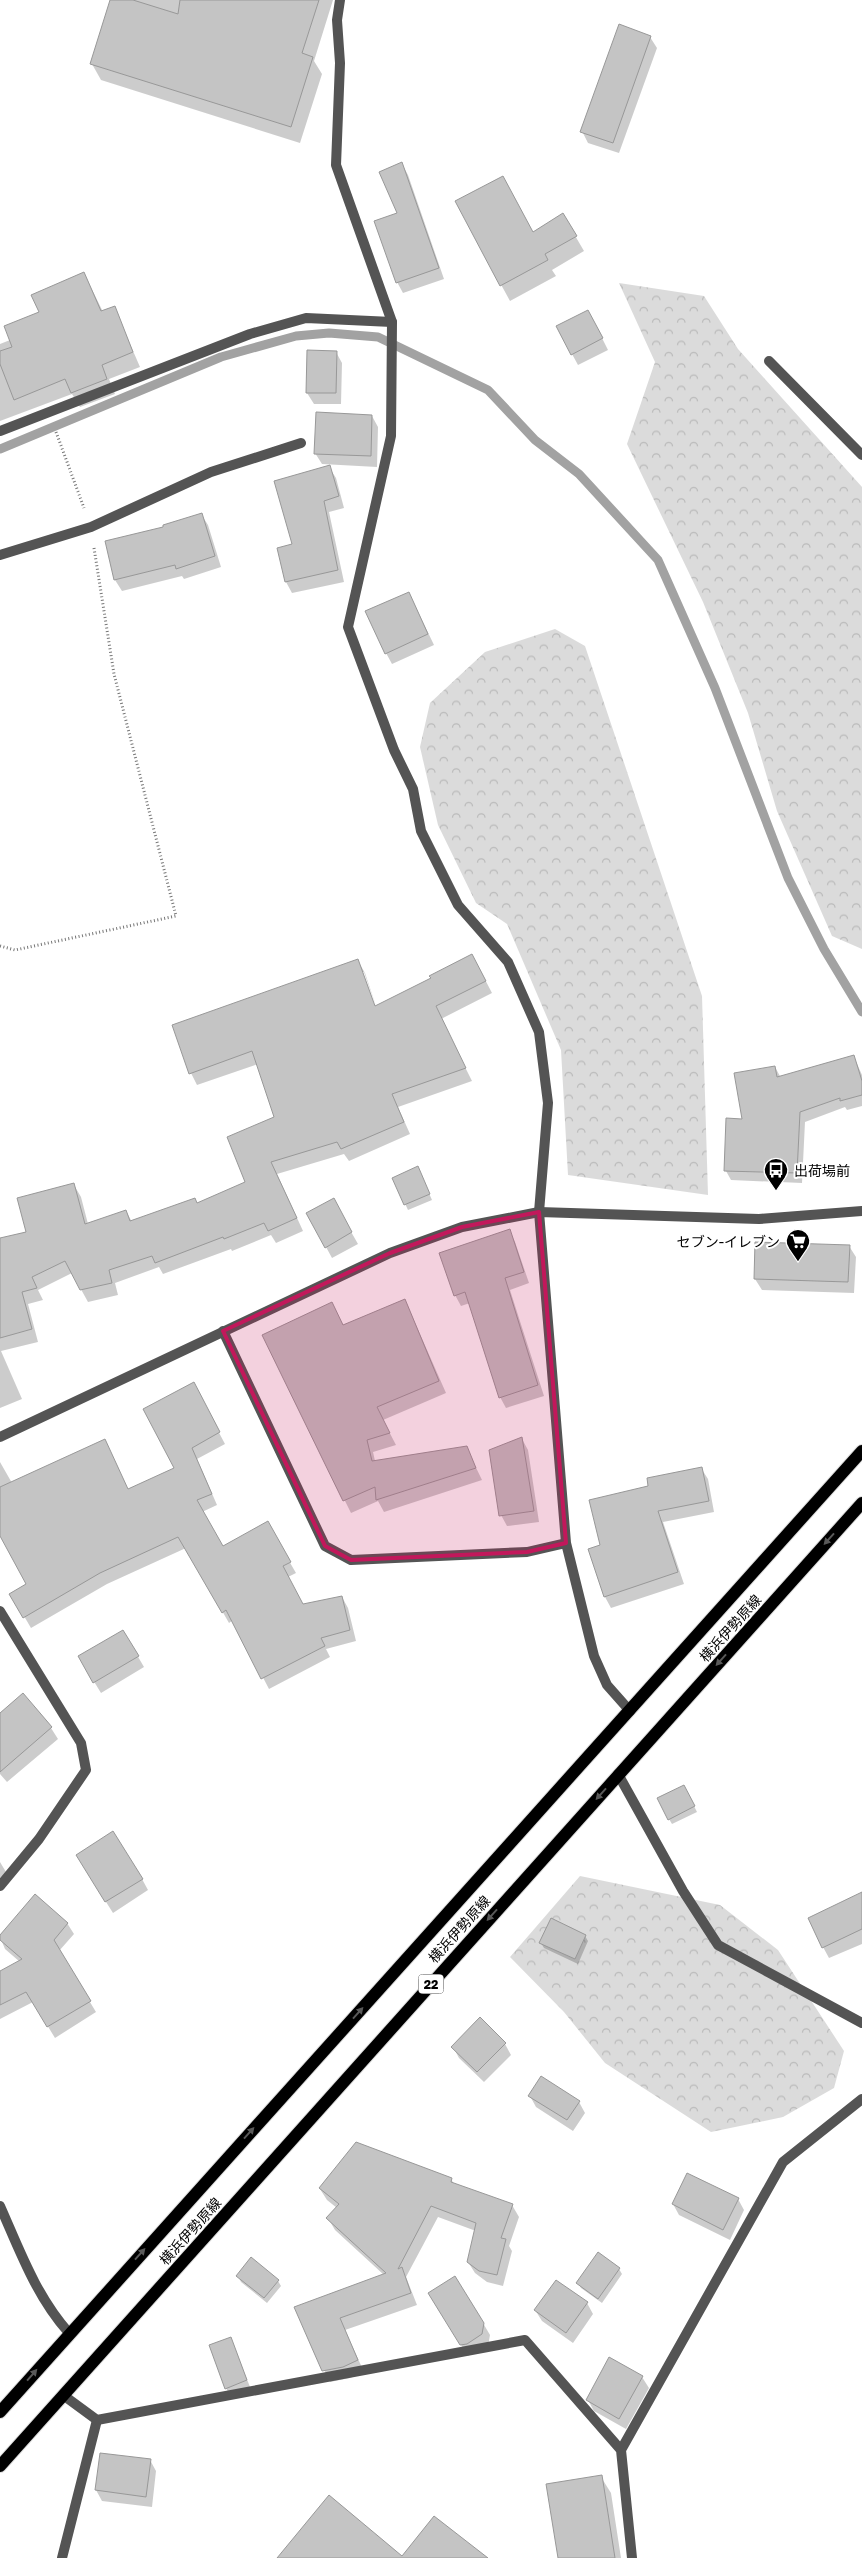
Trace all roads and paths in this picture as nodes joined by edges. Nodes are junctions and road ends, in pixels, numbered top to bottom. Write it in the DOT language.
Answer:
graph roads {
  1 [pos="340,0"];
  2 [pos="392,322"];
  3 [pos="769,361"];
  4 [pos="49,412"];
  5 [pos="0,431"];
  6 [pos="301,443"];
  7 [pos="862,455"];
  8 [pos="91,527"];
  9 [pos="0,555"];
  10 [pos="0,946"];
  11 [pos="539,1212"];
  12 [pos="862,1212"];
  13 [pos="224,1332"];
  14 [pos="0,1437"];
  15 [pos="862,1451"];
  16 [pos="862,1503"];
  17 [pos="566,1542"];
  18 [pos="0,1611"];
  19 [pos="630,1712"];
  20 [pos="618,1774"];
  21 [pos="0,1886"];
  22 [pos="862,2023"];
  23 [pos="862,2099"];
  24 [pos="0,2206"];
  25 [pos="69,2333"];
  26 [pos="63,2395"];
  27 [pos="0,2412"];
  28 [pos="98,2420"];
  29 [pos="621,2450"];
  30 [pos="0,2466"];
  31 [pos="62,2558"];
  32 [pos="632,2558"];
  1 -- 2 [label="street"];
  2 -- 4 [label="street"];
  2 -- 11 [label="street"];
  3 -- 7 [label="street"];
  4 -- 5 [label="street"];
  4 -- 8 [label="path"];
  6 -- 8 [label="street"];
  8 -- 9 [label="street"];
  8 -- 10 [label="path"];
  11 -- 12 [label="street"];
  11 -- 13 [label="street"];
  11 -- 17 [label="street"];
  13 -- 14 [label="street"];
  13 -- 17 [label="street"];
  15 -- 19 [label="main road, 横浜伊勢原線 / 22"];
  16 -- 20 [label="main road, 横浜伊勢原線 / 22, one-way"];
  17 -- 19 [label="street"];
  18 -- 21 [label="street"];
  25 -- 19 [label="main road, 横浜伊勢原線 / 22, one-way"];
  20 -- 22 [label="street"];
  20 -- 26 [label="main road, 横浜伊勢原線 / 22, one-way"];
  23 -- 29 [label="street"];
  24 -- 25 [label="street"];
  27 -- 25 [label="main road, 横浜伊勢原線 / 22, one-way"];
  26 -- 28 [label="street"];
  26 -- 30 [label="main road, 横浜伊勢原線 / 22"];
  28 -- 29 [label="street"];
  28 -- 31 [label="street"];
  29 -- 32 [label="street"];
}
